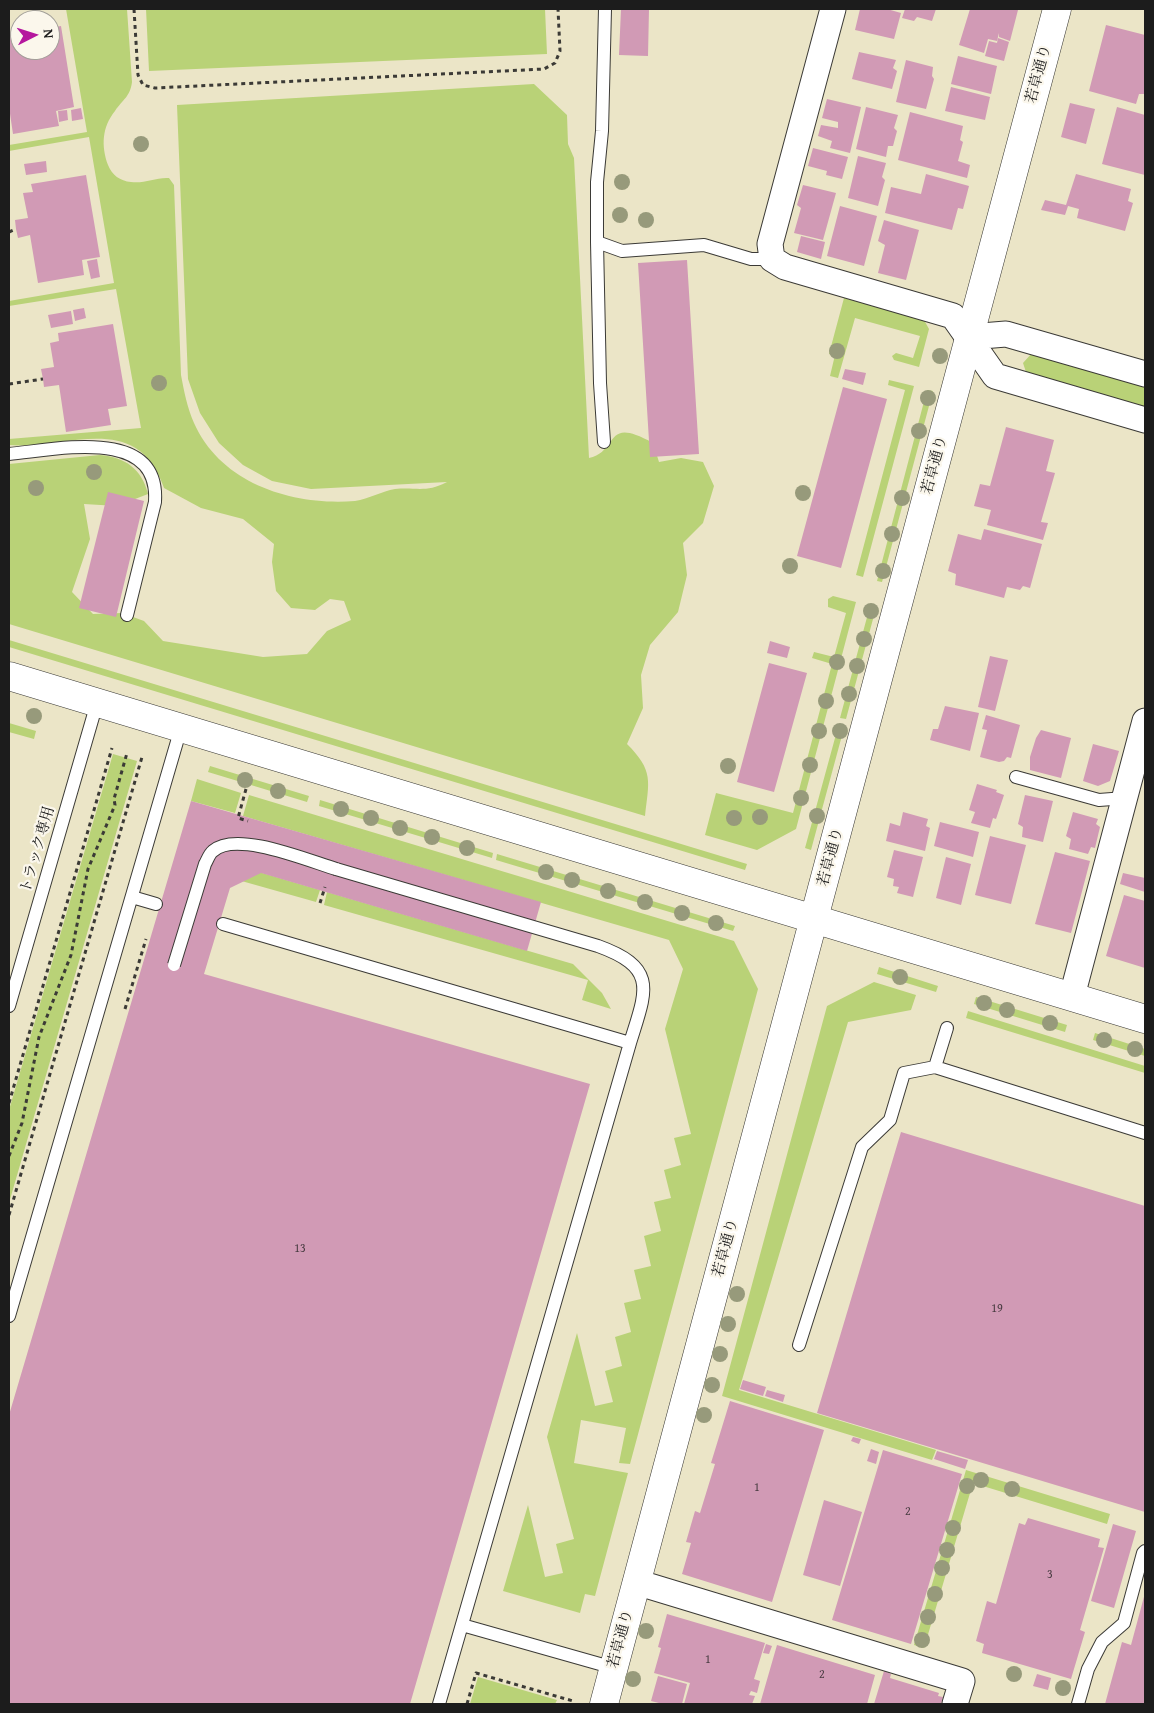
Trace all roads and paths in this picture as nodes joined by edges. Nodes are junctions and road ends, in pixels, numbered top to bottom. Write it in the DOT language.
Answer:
graph roads {
  1 [pos="134,9"];
  2 [pos="558,9"];
  3 [pos="605,9"];
  4 [pos="833,9"];
  5 [pos="1057,9"];
  6 [pos="16,229"];
  7 [pos="9,232"];
  8 [pos="597,242"];
  9 [pos="772,259"];
  10 [pos="969,337"];
  11 [pos="1145,374"];
  12 [pos="43,378"];
  13 [pos="9,384"];
  14 [pos="1145,420"];
  15 [pos="604,442"];
  16 [pos="9,454"];
  17 [pos="127,615"];
  18 [pos="9,676"];
  19 [pos="97,703"];
  20 [pos="1145,721"];
  21 [pos="181,728"];
  22 [pos="112,748"];
  23 [pos="127,753"];
  24 [pos="142,757"];
  25 [pos="1016,778"];
  26 [pos="1135,801"];
  27 [pos="132,898"];
  28 [pos="156,904"];
  29 [pos="814,920"];
  30 [pos="223,924"];
  31 [pos="146,939"];
  32 [pos="174,965"];
  33 [pos="1072,996"];
  34 [pos="9,1006"];
  35 [pos="125,1008"];
  36 [pos="1145,1019"];
  37 [pos="947,1028"];
  38 [pos="630,1043"];
  39 [pos="935,1067"];
  40 [pos="9,1103"];
  41 [pos="1145,1133"];
  42 [pos="9,1156"];
  43 [pos="9,1215"];
  44 [pos="9,1316"];
  45 [pos="799,1345"];
  46 [pos="1145,1551"];
  47 [pos="636,1582"];
  48 [pos="462,1625"];
  49 [pos="614,1668"];
  50 [pos="573,1702"];
  51 [pos="439,1704"];
  52 [pos="467,1704"];
  53 [pos="604,1704"];
  54 [pos="955,1704"];
  55 [pos="1078,1704"];
  1 -- 2 [label="path"];
  3 -- 8 [label="lane"];
  4 -- 9 [label="street"];
  5 -- 10 [label="street, 若草通り"];
  6 -- 7 [label="path"];
  8 -- 9 [label="lane"];
  8 -- 15 [label="lane"];
  9 -- 10 [label="street"];
  10 -- 11 [label="street"];
  10 -- 14 [label="street"];
  10 -- 29 [label="street, 若草通り"];
  12 -- 13 [label="path"];
  16 -- 17 [label="lane"];
  18 -- 19 [label="street"];
  19 -- 21 [label="street"];
  19 -- 34 [label="lane, トラック専用"];
  20 -- 26 [label="street"];
  21 -- 27 [label="lane"];
  21 -- 29 [label="street"];
  22 -- 40 [label="path"];
  23 -- 42 [label="path"];
  24 -- 43 [label="path"];
  25 -- 26 [label="lane"];
  26 -- 33 [label="street"];
  27 -- 28 [label="lane"];
  27 -- 44 [label="lane"];
  29 -- 33 [label="street"];
  29 -- 47 [label="street, 若草通り"];
  30 -- 38 [label="lane"];
  31 -- 35 [label="path"];
  32 -- 38 [label="lane, bridge"];
  33 -- 36 [label="street"];
  37 -- 39 [label="lane"];
  38 -- 48 [label="lane"];
  39 -- 41 [label="lane"];
  39 -- 45 [label="lane"];
  46 -- 55 [label="lane"];
  47 -- 49 [label="street, 若草通り"];
  47 -- 54 [label="street"];
  48 -- 49 [label="lane"];
  48 -- 51 [label="lane"];
  49 -- 53 [label="street, 若草通り"];
  50 -- 52 [label="path"];
}
